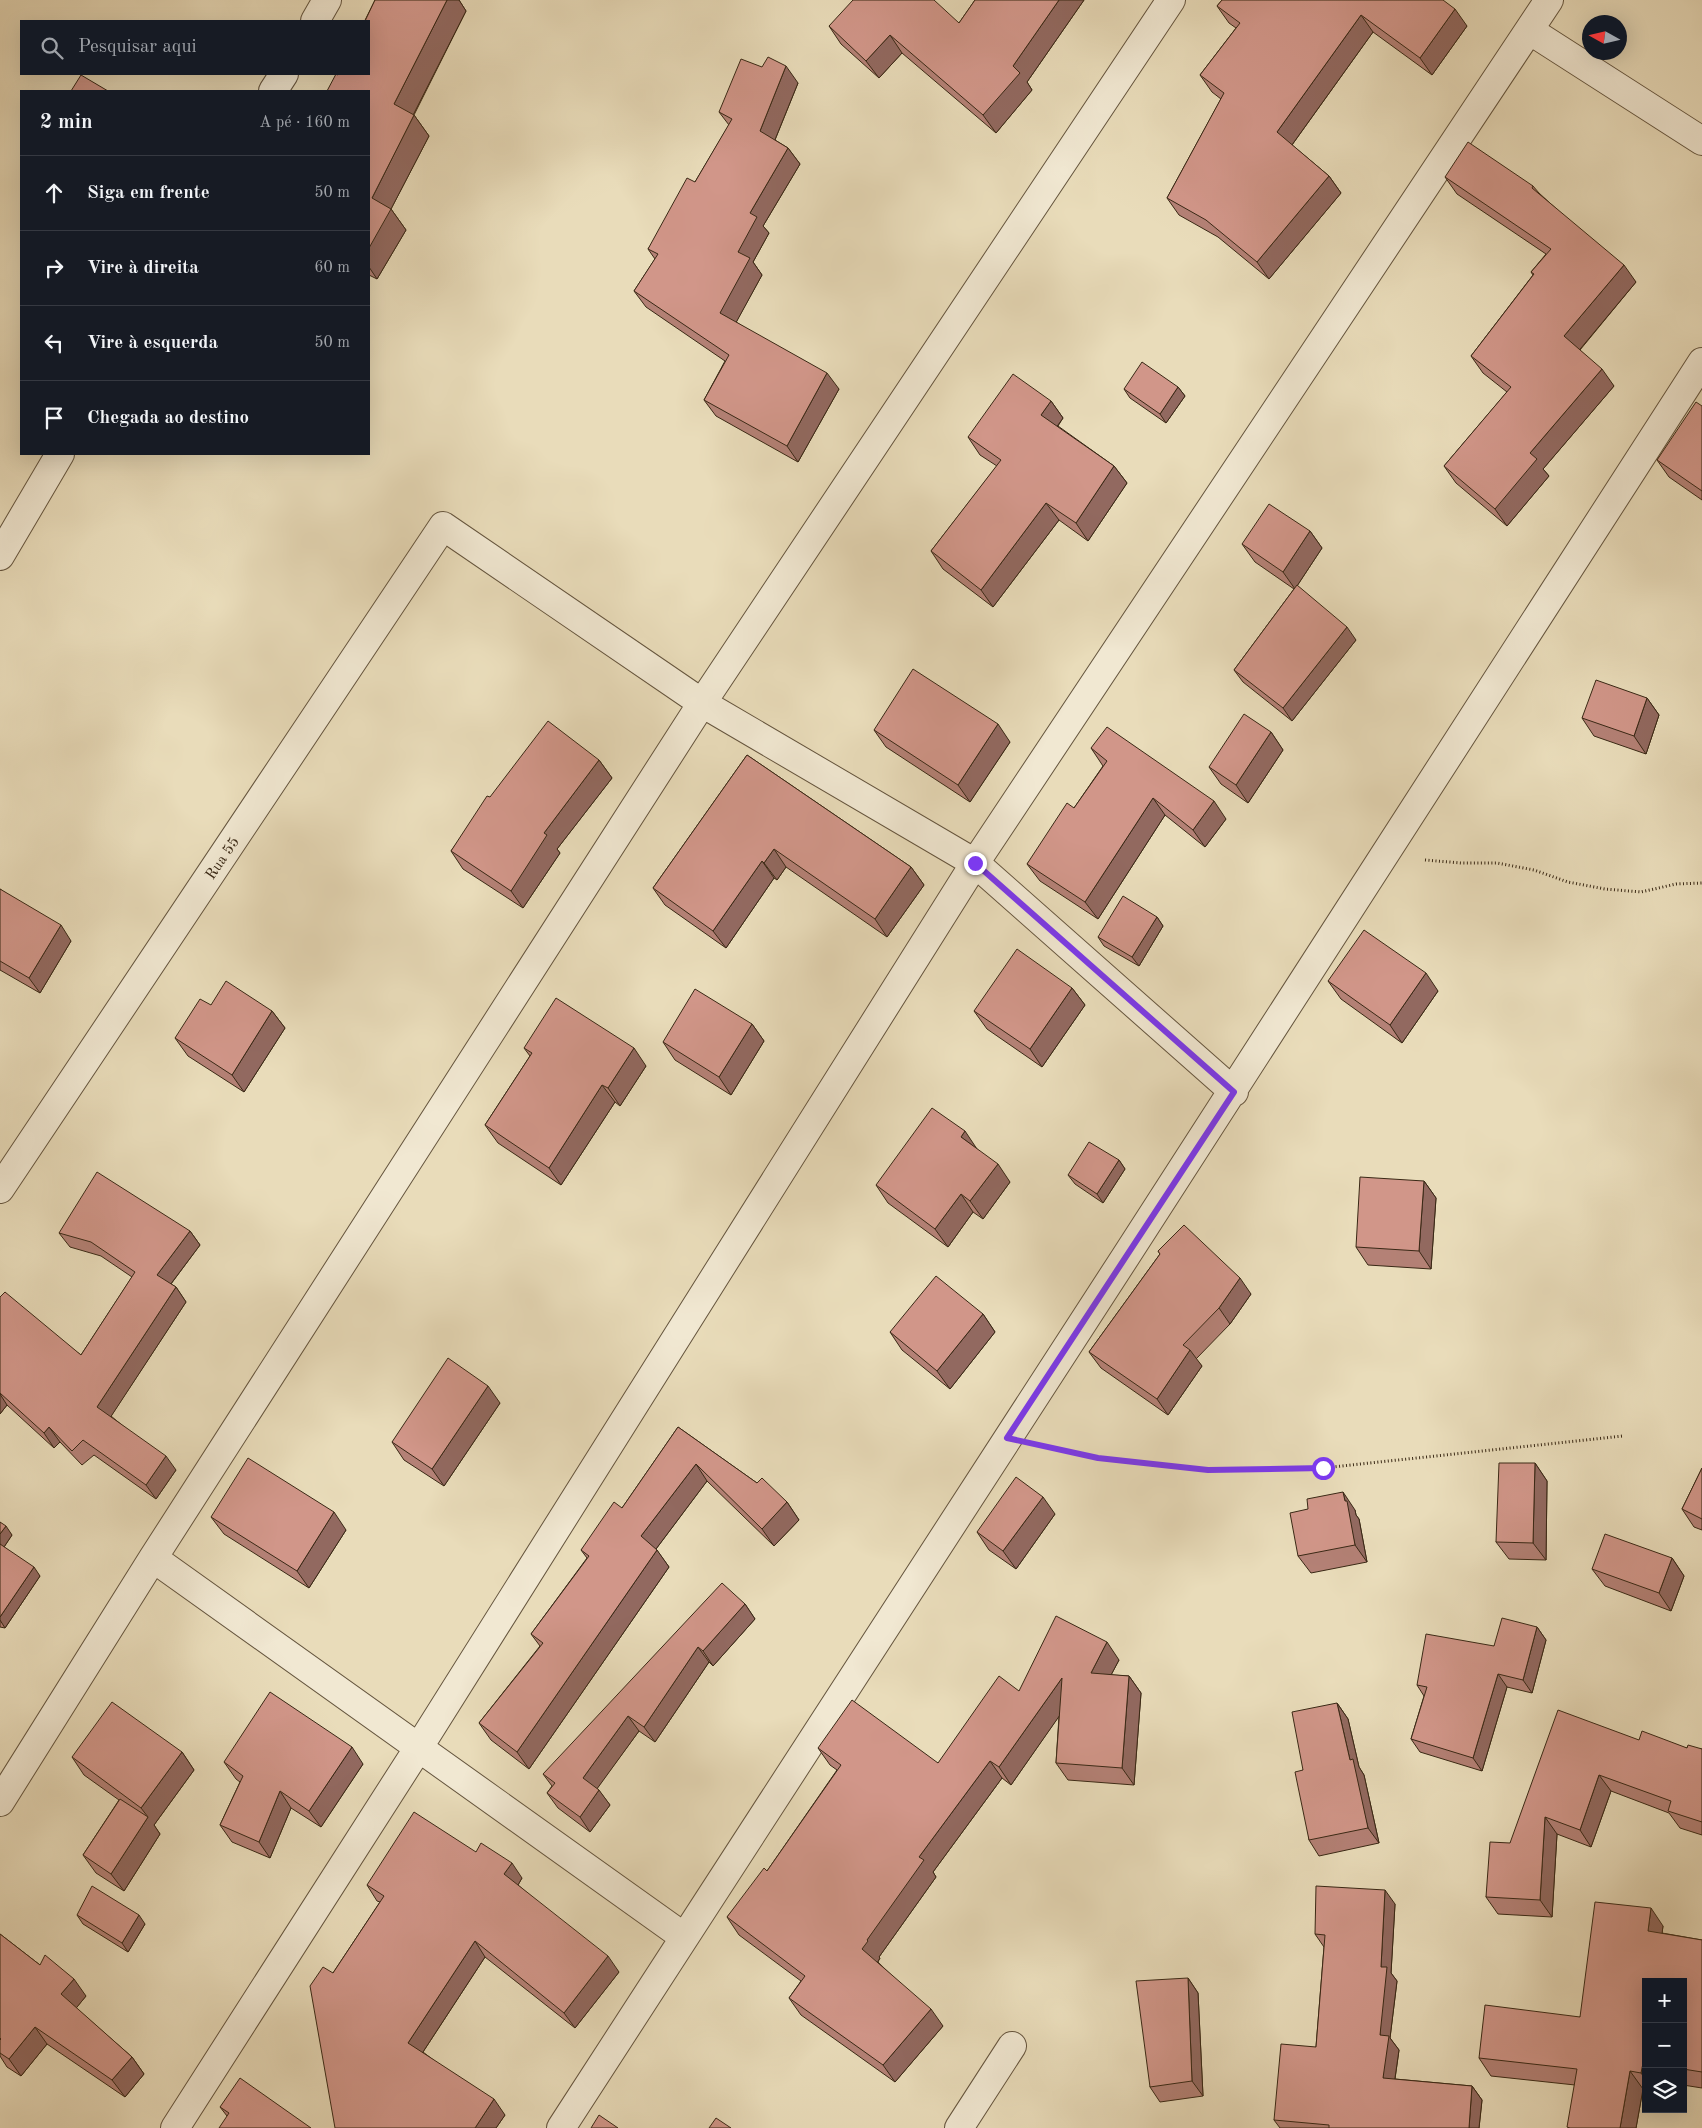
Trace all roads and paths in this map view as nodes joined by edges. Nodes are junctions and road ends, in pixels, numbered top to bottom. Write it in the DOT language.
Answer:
graph roads {
  1 [pos="327,0"];
  2 [pos="1171,0"];
  3 [pos="1549,0"];
  4 [pos="316,20"];
  5 [pos="1529,30"];
  6 [pos="283,75"];
  7 [pos="275,90"];
  8 [pos="1702,142"];
  9 [pos="1702,362"];
  10 [pos="59,455"];
  11 [pos="0,556"];
  12 [pos="702,703"];
  13 [pos="1385,858"];
  14 [pos="975,863"];
  15 [pos="1702,883"];
  16 [pos="1234,1092"];
  17 [pos="0,1189"];
  18 [pos="1624,1436"];
  19 [pos="1007,1438"];
  20 [pos="154,1558"];
  21 [pos="419,1747"];
  22 [pos="0,1802"];
  23 [pos="684,1937"];
  24 [pos="1012,2046"];
  25 [pos="175,2128"];
  26 [pos="561,2128"];
  27 [pos="959,2128"];
  1 -- 4 [label="street"];
  2 -- 12 [label="street"];
  3 -- 5 [label="street"];
  5 -- 8 [label="street"];
  5 -- 14 [label="street"];
  6 -- 7 [label="street"];
  9 -- 13 [label="street"];
  10 -- 11 [label="street"];
  12 -- 14 [label="street"];
  12 -- 17 [label="street, Rua 55"];
  12 -- 20 [label="street"];
  13 -- 15 [label="path"];
  13 -- 16 [label="street"];
  14 -- 16 [label="street"];
  14 -- 21 [label="street"];
  16 -- 19 [label="street"];
  18 -- 19 [label="path"];
  19 -- 23 [label="street"];
  20 -- 21 [label="street"];
  20 -- 22 [label="street"];
  21 -- 23 [label="street"];
  21 -- 25 [label="street"];
  23 -- 26 [label="street"];
  24 -- 27 [label="street"];
}
